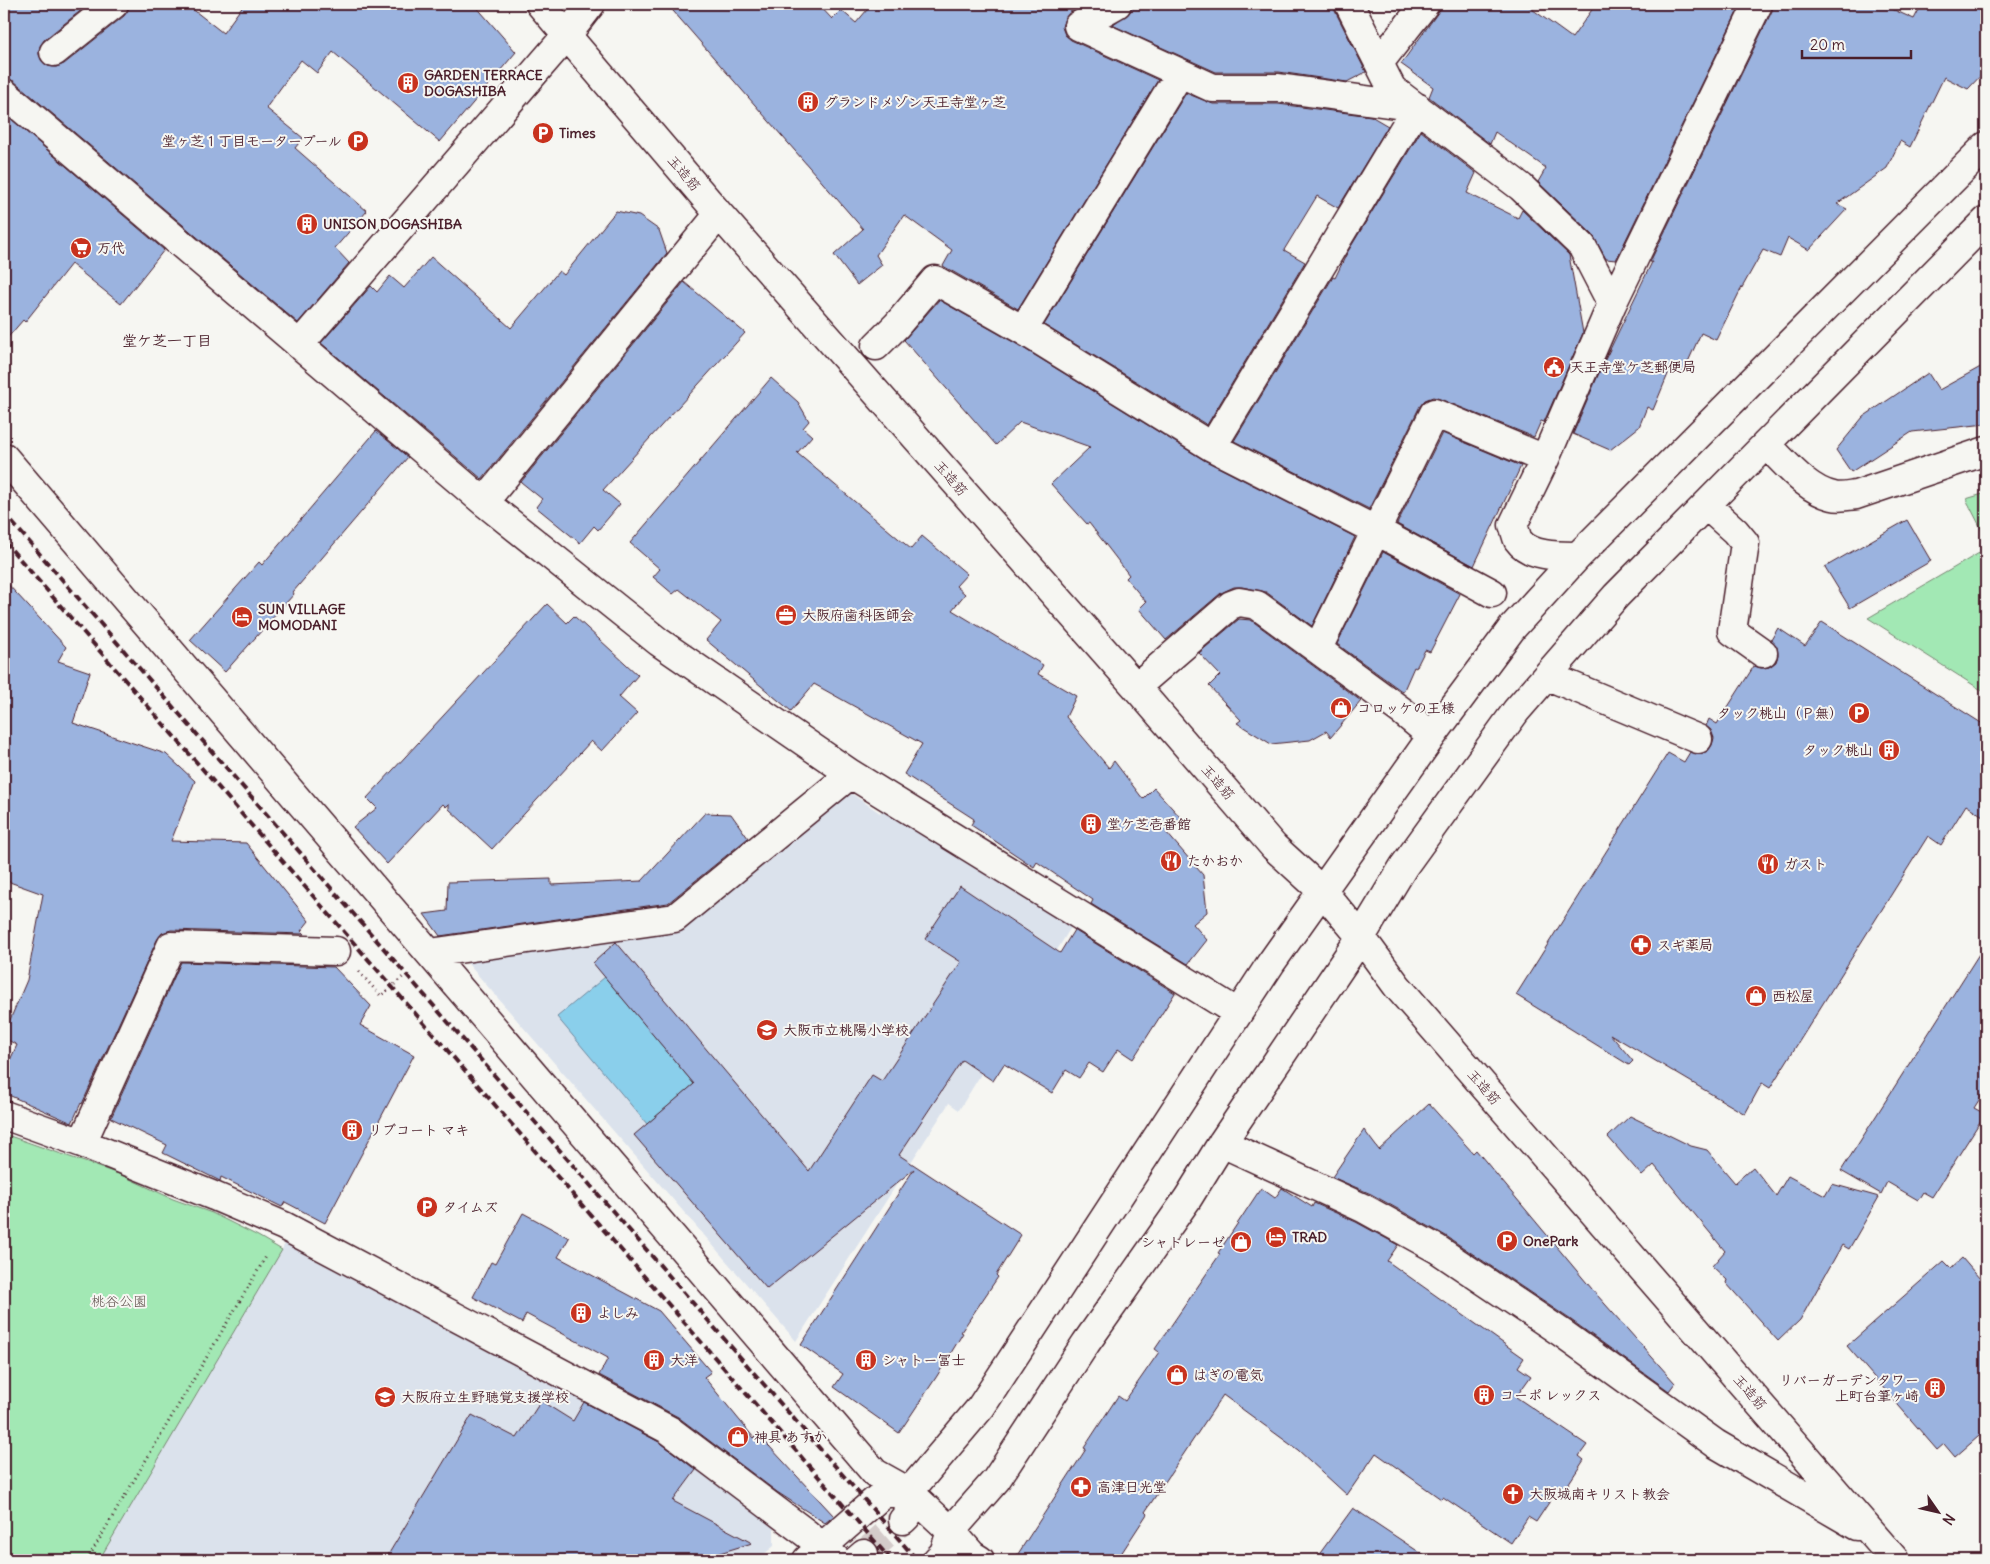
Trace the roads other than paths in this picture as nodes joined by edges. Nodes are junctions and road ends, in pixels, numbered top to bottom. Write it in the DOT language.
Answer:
graph roads {
  1 [pos="540,4"];
  2 [pos="591,4"];
  3 [pos="1117,4"];
  4 [pos="1350,4"];
  5 [pos="1425,4"];
  6 [pos="1758,4"];
  7 [pos="98,8"];
  8 [pos="567,35"];
  9 [pos="54,52"];
  10 [pos="1379,63"];
  11 [pos="1180,73"];
  12 [pos="4,93"];
  13 [pos="1416,107"];
  14 [pos="1986,146"];
  15 [pos="719,214"];
  16 [pos="1986,221"];
  17 [pos="1612,304"];
  18 [pos="1023,330"];
  19 [pos="299,345"];
  20 [pos="876,346"];
  21 [pos="1766,444"];
  22 [pos="1212,448"];
  23 [pos="1986,451"];
  24 [pos="4,458"];
  25 [pos="1545,459"];
  26 [pos="484,502"];
  27 [pos="1706,505"];
  28 [pos="1376,531"];
  29 [pos="1578,556"];
  30 [pos="1492,593"];
  31 [pos="1318,648"];
  32 [pos="1763,652"];
  33 [pos="1548,676"];
  34 [pos="1136,687"];
  35 [pos="1432,736"];
  36 [pos="1698,739"];
  37 [pos="851,774"];
  38 [pos="1322,891"];
  39 [pos="1361,937"];
  40 [pos="336,951"];
  41 [pos="430,953"];
  42 [pos="1238,1013"];
  43 [pos="4,1115"];
  44 [pos="82,1143"];
  45 [pos="1222,1144"];
  46 [pos="910,1492"];
  47 [pos="903,1520"];
  48 [pos="1875,1536"];
  49 [pos="940,1553"];
  50 [pos="822,1556"];
  51 [pos="980,1560"];
  52 [pos="1895,1560"];
  1 -- 8 [label="street, 玉造筋"];
  2 -- 8 [label="street"];
  3 -- 11 [label="street"];
  4 -- 10 [label="street"];
  5 -- 10 [label="street"];
  6 -- 17 [label="street"];
  7 -- 9 [label="street"];
  8 -- 15 [label="street, 玉造筋"];
  8 -- 19 [label="street"];
  10 -- 13 [label="street"];
  11 -- 13 [label="street"];
  11 -- 18 [label="street"];
  12 -- 19 [label="street"];
  13 -- 17 [label="street"];
  13 -- 22 [label="street"];
  14 -- 29 [label="street"];
  15 -- 26 [label="street"];
  15 -- 34 [label="street, 玉造筋"];
  16 -- 21 [label="street"];
  17 -- 25 [label="street"];
  18 -- 20 [label="street"];
  18 -- 22 [label="street"];
  19 -- 26 [label="street"];
  21 -- 23 [label="street"];
  21 -- 27 [label="street"];
  22 -- 28 [label="street"];
  24 -- 41 [label="street"];
  25 -- 28 [label="street"];
  25 -- 29 [label="street"];
  26 -- 37 [label="street"];
  27 -- 32 [label="street"];
  27 -- 33 [label="street"];
  28 -- 30 [label="street"];
  28 -- 31 [label="street"];
  29 -- 35 [label="street"];
  31 -- 34 [label="street"];
  31 -- 35 [label="street"];
  33 -- 36 [label="street"];
  33 -- 39 [label="street"];
  34 -- 38 [label="street, 玉造筋"];
  35 -- 38 [label="street"];
  37 -- 41 [label="street"];
  37 -- 42 [label="street"];
  38 -- 39 [label="street, 玉造筋"];
  38 -- 42 [label="street"];
  39 -- 45 [label="street"];
  39 -- 48 [label="street, 玉造筋"];
  40 -- 44 [label="street"];
  41 -- 46 [label="street"];
  42 -- 46 [label="street"];
  43 -- 44 [label="street"];
  44 -- 50 [label="street"];
  45 -- 48 [label="street"];
  45 -- 49 [label="street"];
  46 -- 47 [label="street"];
  46 -- 49 [label="street"];
  46 -- 50 [label="street"];
  48 -- 52 [label="street, 玉造筋"];
  49 -- 51 [label="street"];
}
